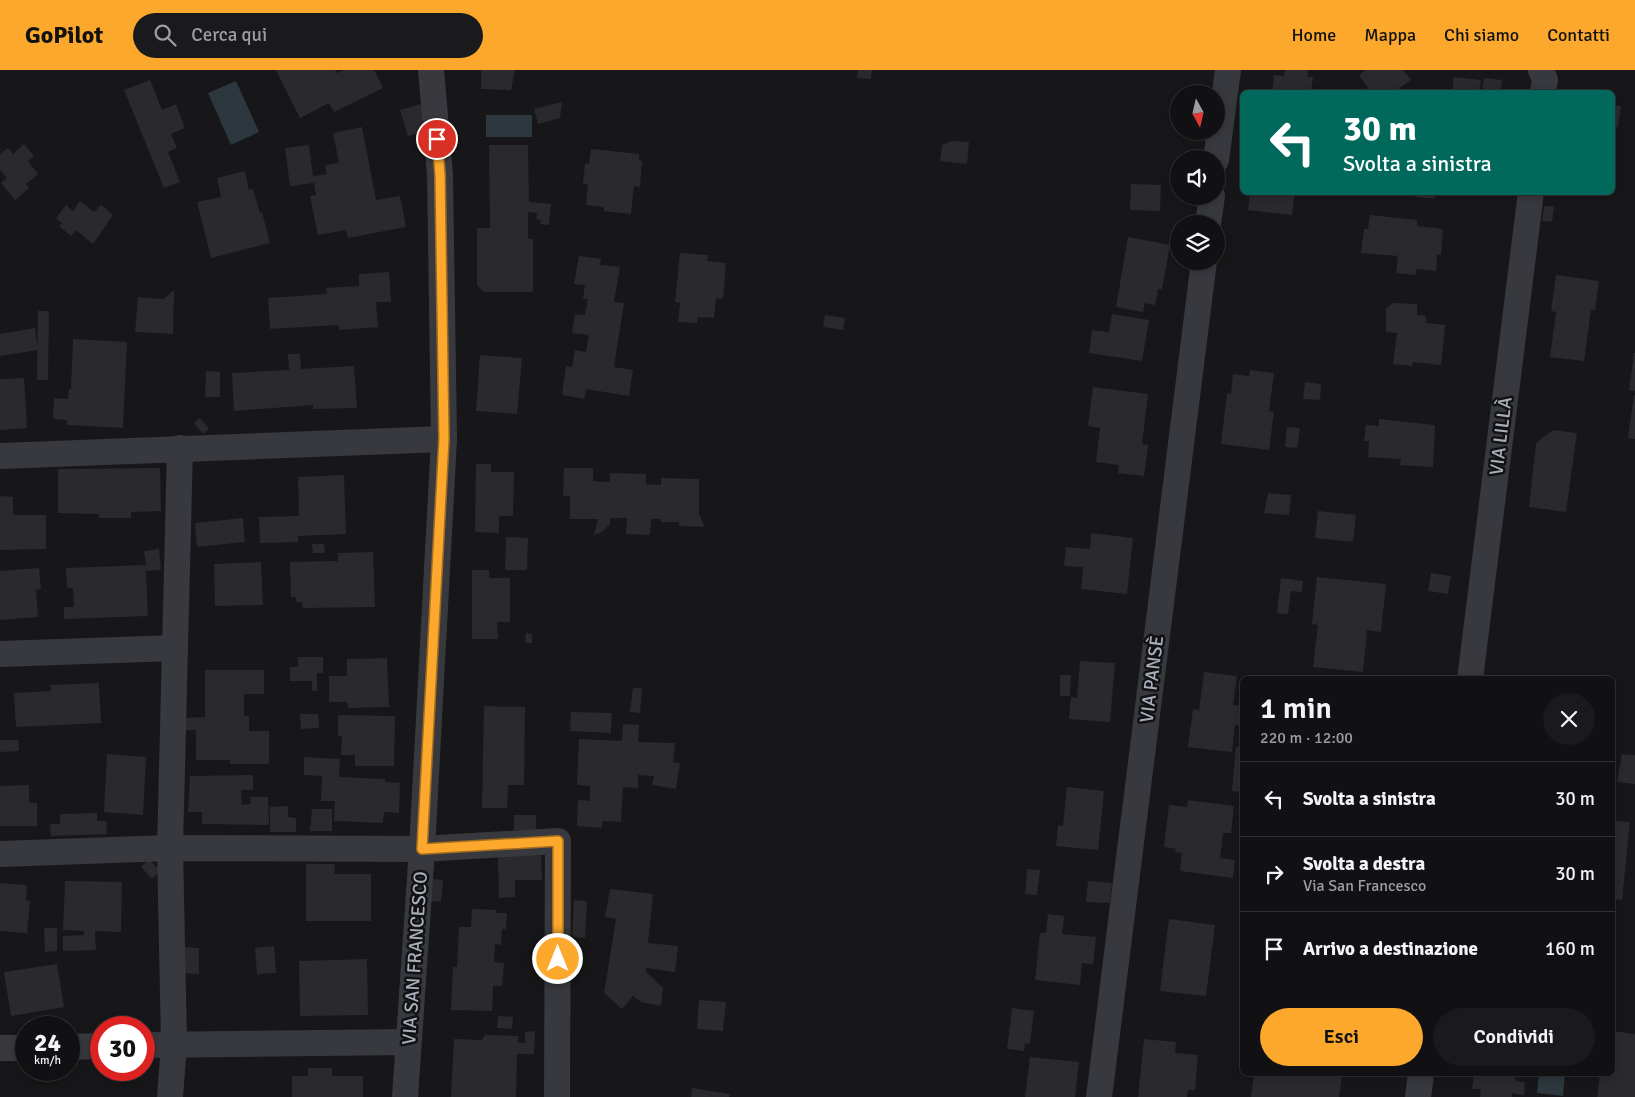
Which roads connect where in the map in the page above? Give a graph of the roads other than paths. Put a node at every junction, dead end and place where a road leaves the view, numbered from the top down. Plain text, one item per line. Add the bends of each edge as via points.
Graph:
1 (432, 70) edge
2 (1228, 70) edge
3 (1541, 70) edge
4 (1543, 90) edge
5 (1217, 150) edge
6 (1531, 195) edge
7 (1203, 270) edge
8 (444, 439) junction
9 (180, 448) junction
10 (0, 456) edge
11 (175, 648) junction
12 (0, 654) edge
13 (1470, 676) edge
14 (170, 848) junction
15 (422, 849) junction
16 (0, 854) edge
17 (408, 1042) junction
18 (174, 1044) junction
19 (155, 1045) edge
20 (0, 1048) edge
21 (15, 1048) edge
22 (1421, 1076) edge
23 (170, 1097) edge
24 (405, 1097) edge
25 (557, 1097) edge
26 (1099, 1097) edge
27 (1418, 1097) edge

1 - 8 street, VIA SAN FRANCESCO via 440,174
2 - 5 street
3 - 4 street via 1545,80
6 - 13 street, VIA LILLÀ
7 - 26 street, VIA PANSÈ
8 - 9 street
8 - 15 street, VIA SAN FRANCESCO
9 - 10 street
9 - 11 street
11 - 12 street
11 - 14 street
14 - 15 street
14 - 16 street
14 - 18 street
15 - 17 street, VIA SAN FRANCESCO
15 - 25 street via 558,841
17 - 18 street
17 - 24 street, VIA SAN FRANCESCO
18 - 19 street
18 - 23 street
20 - 21 street
22 - 27 street

